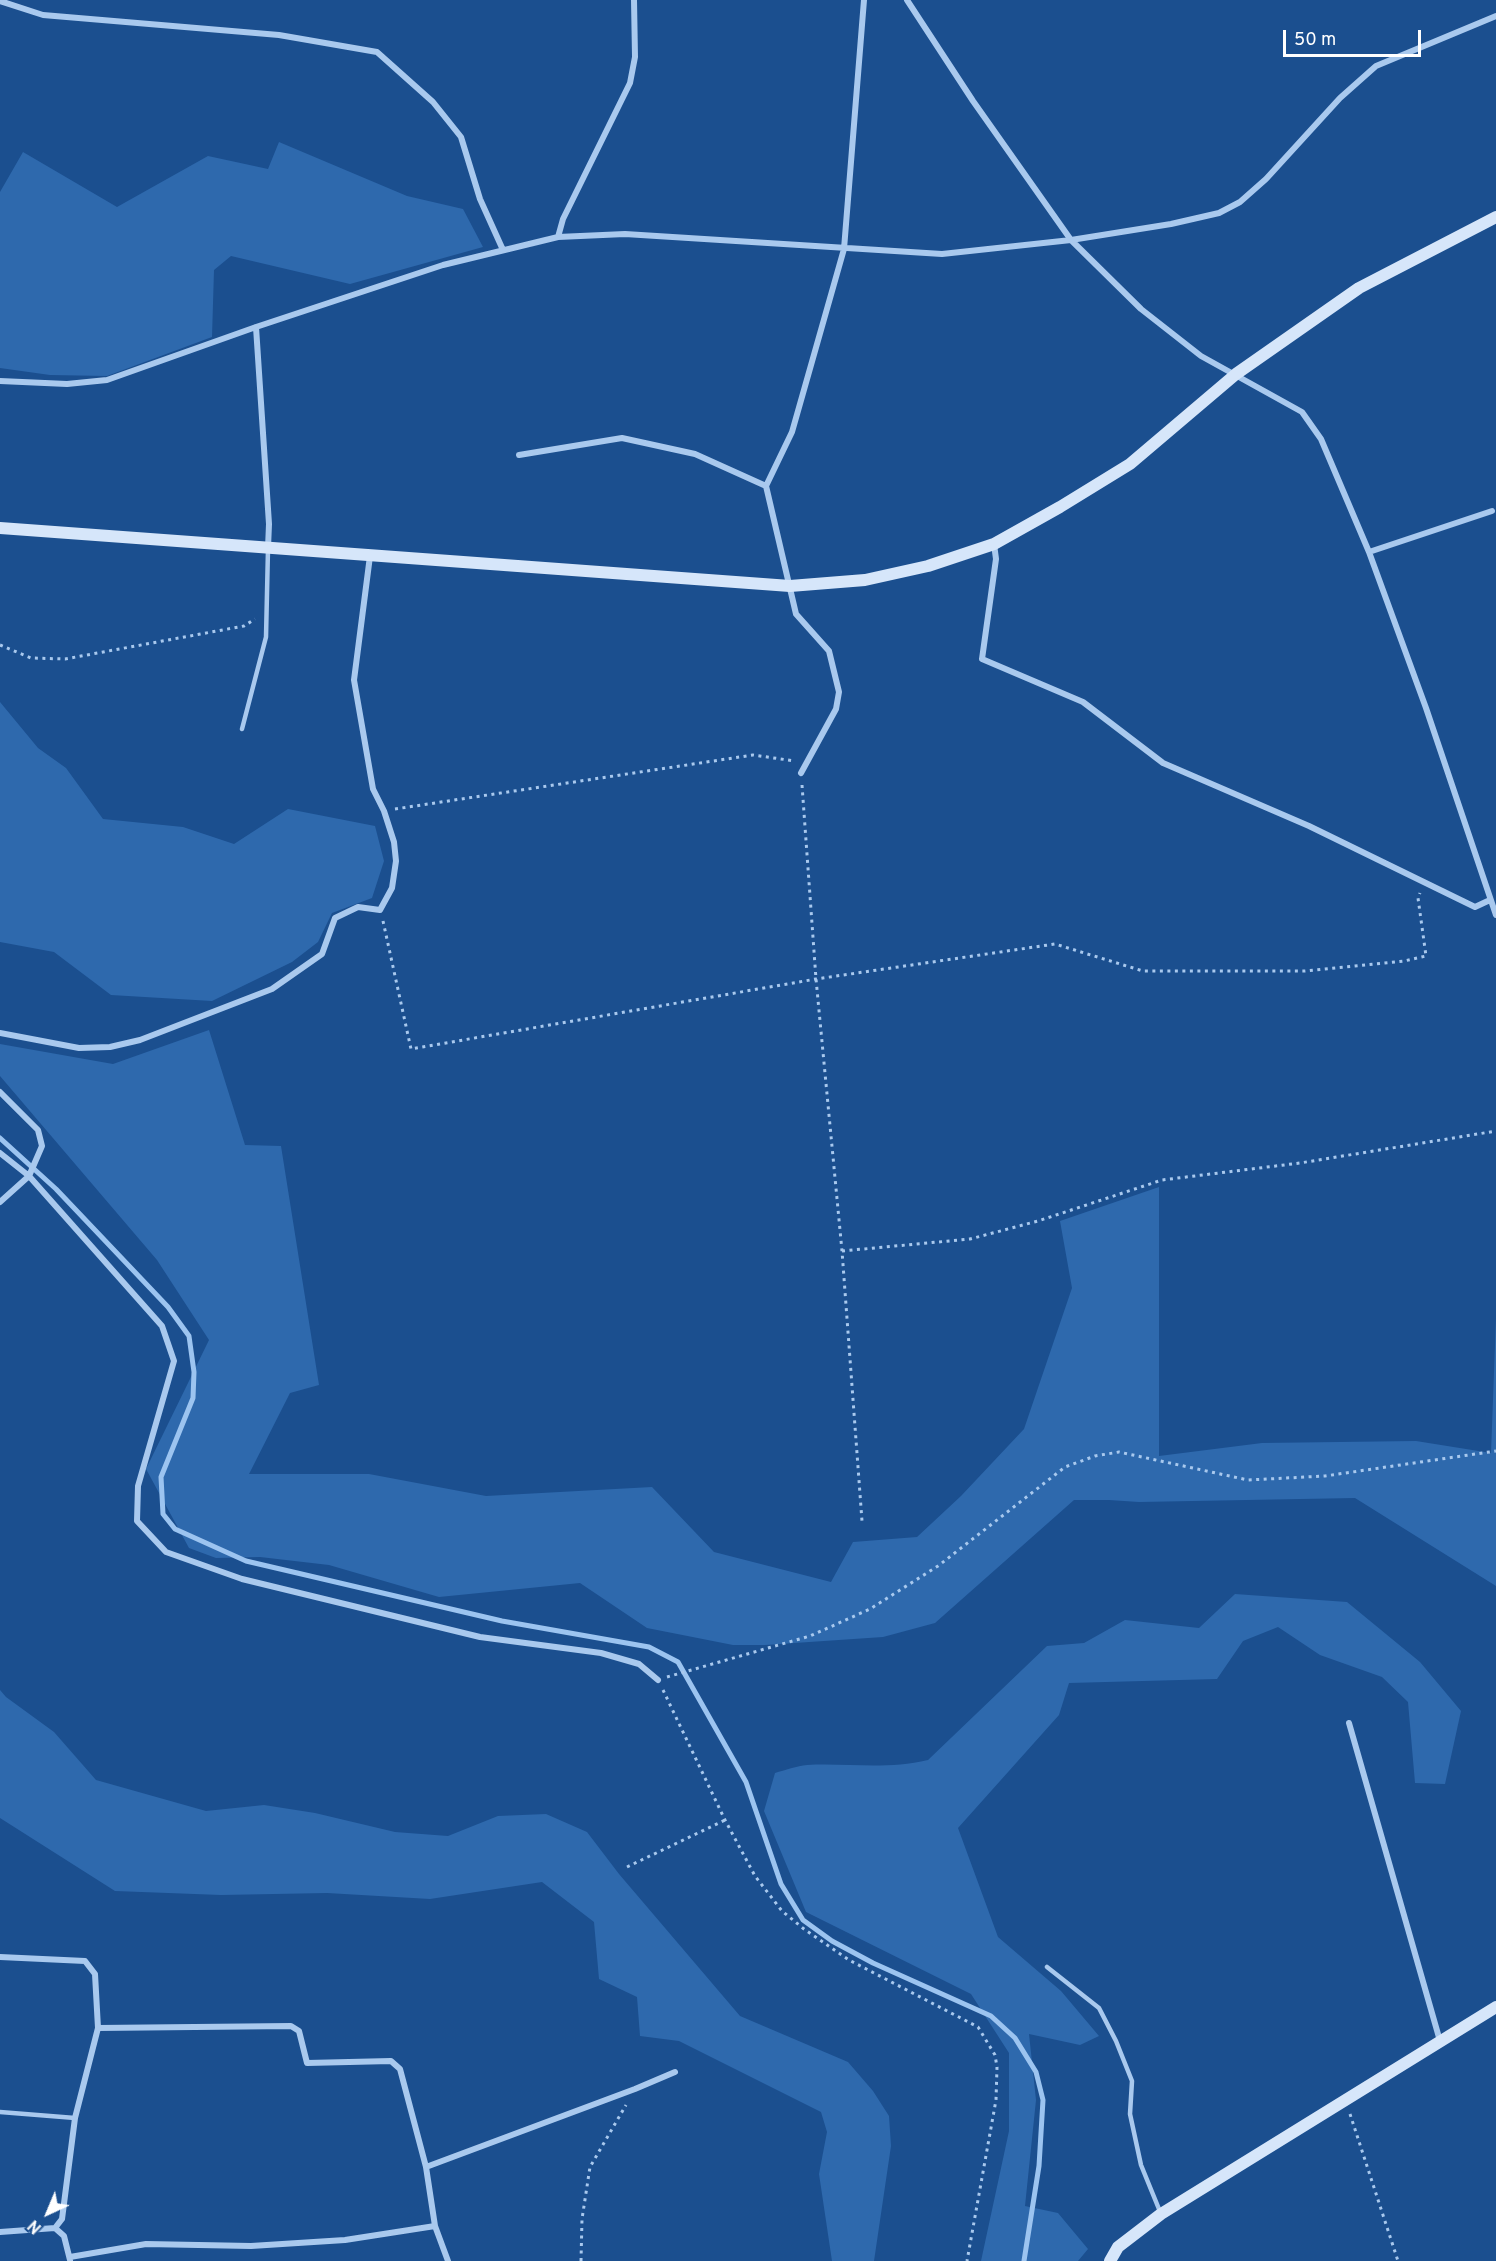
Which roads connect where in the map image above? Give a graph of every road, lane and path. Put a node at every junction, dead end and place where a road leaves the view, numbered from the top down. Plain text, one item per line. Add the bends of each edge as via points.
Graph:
1 (634, 0) edge
2 (864, 0) edge
3 (908, 0) edge
4 (0, 1) edge
5 (1496, 16) edge
6 (1496, 217) edge
7 (558, 237) junction
8 (1071, 240) junction
9 (844, 249) junction
10 (503, 250) junction
11 (256, 327) junction
12 (1236, 374) junction
13 (0, 381) edge
14 (519, 455) dead end
15 (766, 486) junction
16 (1492, 511) dead end
17 (0, 528) edge
18 (994, 544) junction
19 (268, 548) junction
20 (1369, 552) junction
21 (370, 556) junction
22 (790, 586) junction
23 (267, 612) junction
24 (0, 645) edge
25 (242, 729) dead end
26 (807, 762) junction
27 (801, 773) joint
28 (384, 811) junction
29 (1424, 882) junction
30 (1490, 900) junction
31 (380, 910) junction
32 (1496, 915) edge
33 (816, 979) junction
34 (0, 1034) edge
35 (0, 1092) edge
36 (1496, 1131) edge
37 (0, 1153) edge
38 (29, 1176) junction
39 (0, 1202) edge
40 (842, 1251) junction
41 (1496, 1451) edge
42 (862, 1521) dead end
43 (658, 1680) junction
44 (1349, 1723) dead end
45 (725, 1820) junction
46 (627, 1867) dead end
47 (0, 1957) edge
48 (1047, 1967) dead end
49 (1496, 2007) edge
50 (98, 2028) junction
51 (1440, 2041) junction
52 (675, 2072) dead end
53 (635, 2090) junction
54 (1345, 2100) junction
55 (0, 2112) edge
56 (75, 2118) junction
57 (426, 2167) junction
58 (1161, 2214) junction
59 (435, 2226) junction
60 (55, 2228) junction
61 (0, 2232) edge
62 (70, 2259) edge
63 (448, 2261) edge
64 (581, 2261) edge
65 (968, 2261) edge
66 (1110, 2261) edge
67 (1398, 2261) edge

1 - 7 street via 635,57 630,83 563,219
2 - 9 street
3 - 8 street
4 - 10 street via 43,15 279,35 377,52 433,102 461,137 480,199
5 - 8 street via 1376,66 1240,202 1219,213 1180,222
6 - 12 street via 1359,288
7 - 9 street via 625,234
7 - 10 street
8 - 9 street via 942,254
8 - 12 street via 1141,309 1201,356
9 - 15 street via 792,432
10 - 11 street via 443,265
11 - 13 street via 107,380 67,384
11 - 19 street
12 - 18 street via 1130,464
12 - 20 street via 1302,412 1322,439
14 - 15 street via 622,438 695,454
15 - 22 street
16 - 20 street
17 - 19 street
18 - 22 street via 928,566 865,580
18 - 29 street via 996,559 982,659 1083,702 1163,763 1309,826
19 - 21 street
19 - 23 lane
20 - 30 street
21 - 22 street
21 - 28 street via 354,680 373,789
22 - 26 street via 796,614 829,651 839,692 836,709
23 - 24 path via 244,626 65,659 31,658
23 - 25 lane via 266,637
26 - 27 street
26 - 28 path via 753,755
27 - 33 path
28 - 31 street via 396,861 392,888
29 - 30 street via 1475,907
29 - 33 path via 1418,898 1426,956 1404,961 1305,971 1143,971 1055,944
30 - 32 street
31 - 33 path via 411,1048
31 - 34 street via 358,908 335,918 322,954 272,989 140,1040 110,1047 79,1048
33 - 40 path
35 - 38 street via 38,1130 42,1146
36 - 40 path via 1300,1163 1162,1180 970,1239
37 - 38 street
38 - 39 street
38 - 43 street via 162,1326 174,1361 138,1486 137,1521 166,1552 242,1579 480,1637 602,1653 639,1664
40 - 42 path
41 - 43 path via 1324,1476 1248,1480 1119,1452 1095,1456 1065,1467 938,1566 870,1609 810,1636
43 - 45 path
44 - 51 street
45 - 46 path
45 - 65 path via 755,1876 782,1911 849,1960 978,2027 995,2055 996,2100
47 - 50 street via 85,1961 95,1974
48 - 58 lane via 1099,2008 1116,2040 1131,2081 1130,2114 1141,2165
49 - 51 street
50 - 56 street
50 - 57 street via 291,2026 299,2031 308,2063 391,2061 400,2069
51 - 54 street
52 - 53 street
53 - 57 street
53 - 64 path via 590,2167 582,2219
54 - 58 street
54 - 67 path
55 - 56 lane
56 - 60 street via 62,2219
57 - 59 street
58 - 66 street via 1118,2247
59 - 62 street via 333,2241 251,2246 146,2244
59 - 63 street
60 - 61 street
60 - 62 street via 64,2236

